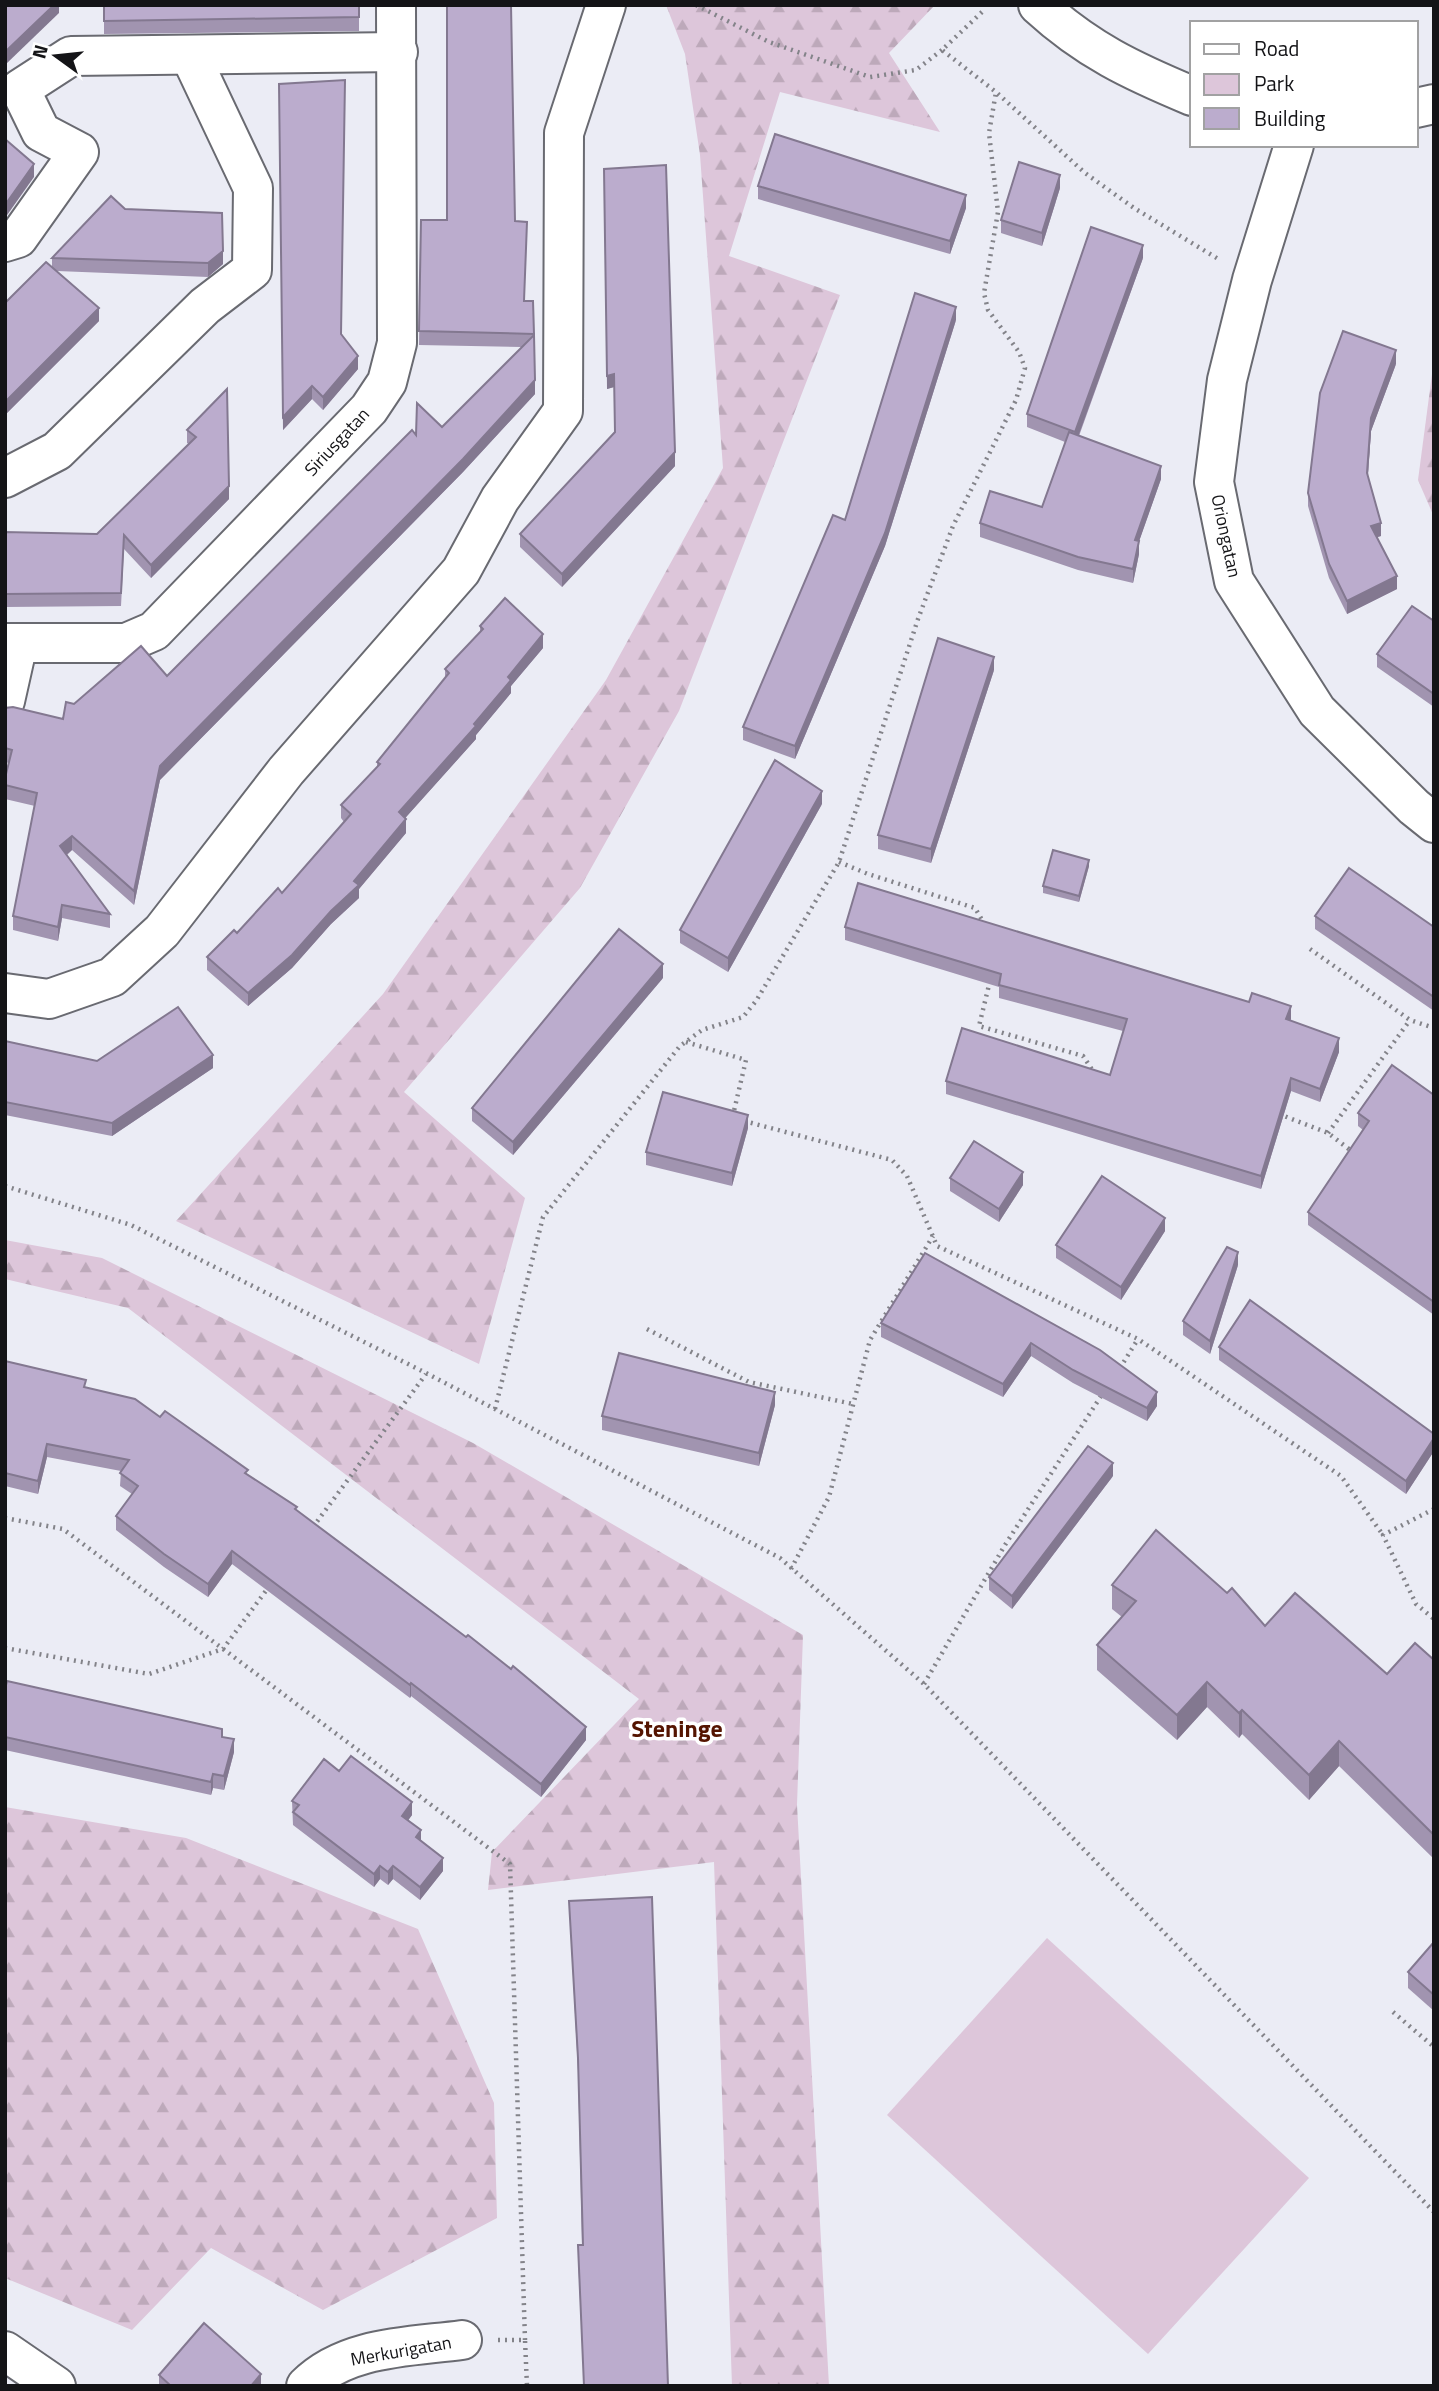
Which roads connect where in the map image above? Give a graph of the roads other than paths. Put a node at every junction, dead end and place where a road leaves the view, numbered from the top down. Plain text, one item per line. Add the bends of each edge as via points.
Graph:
1 (396, 5) edge
2 (606, 5) edge
3 (1038, 5) edge
4 (398, 52) junction
5 (190, 55) junction
6 (1190, 95) edge
7 (1293, 147) edge
8 (5, 242) edge
9 (5, 478) edge
10 (12, 643) edge
11 (5, 701) edge
12 (1434, 822) edge
13 (5, 993) edge
14 (462, 2340) road end
15 (5, 2351) edge
16 (56, 2386) edge
17 (306, 2386) edge

1 - 4 street, Siriusgatan
2 - 13 street via 564,133 564,411 500,499 461,571 286,771 162,931 112,977 49,999
3 - 6 street via 1064,29 1124,68
4 - 5 street
4 - 10 street, Siriusgatan via 397,343 387,382 369,409 154,631 125,643
5 - 8 street via 71,56 20,89 41,132 79,152 18,238
5 - 9 street via 253,188 252,270 205,306 57,451
7 - 12 street, Oriongatan via 1227,380 1214,482 1234,581 1317,711
10 - 11 street
14 - 17 street, Merkurigatan via 353,2356 316,2375
15 - 16 street

